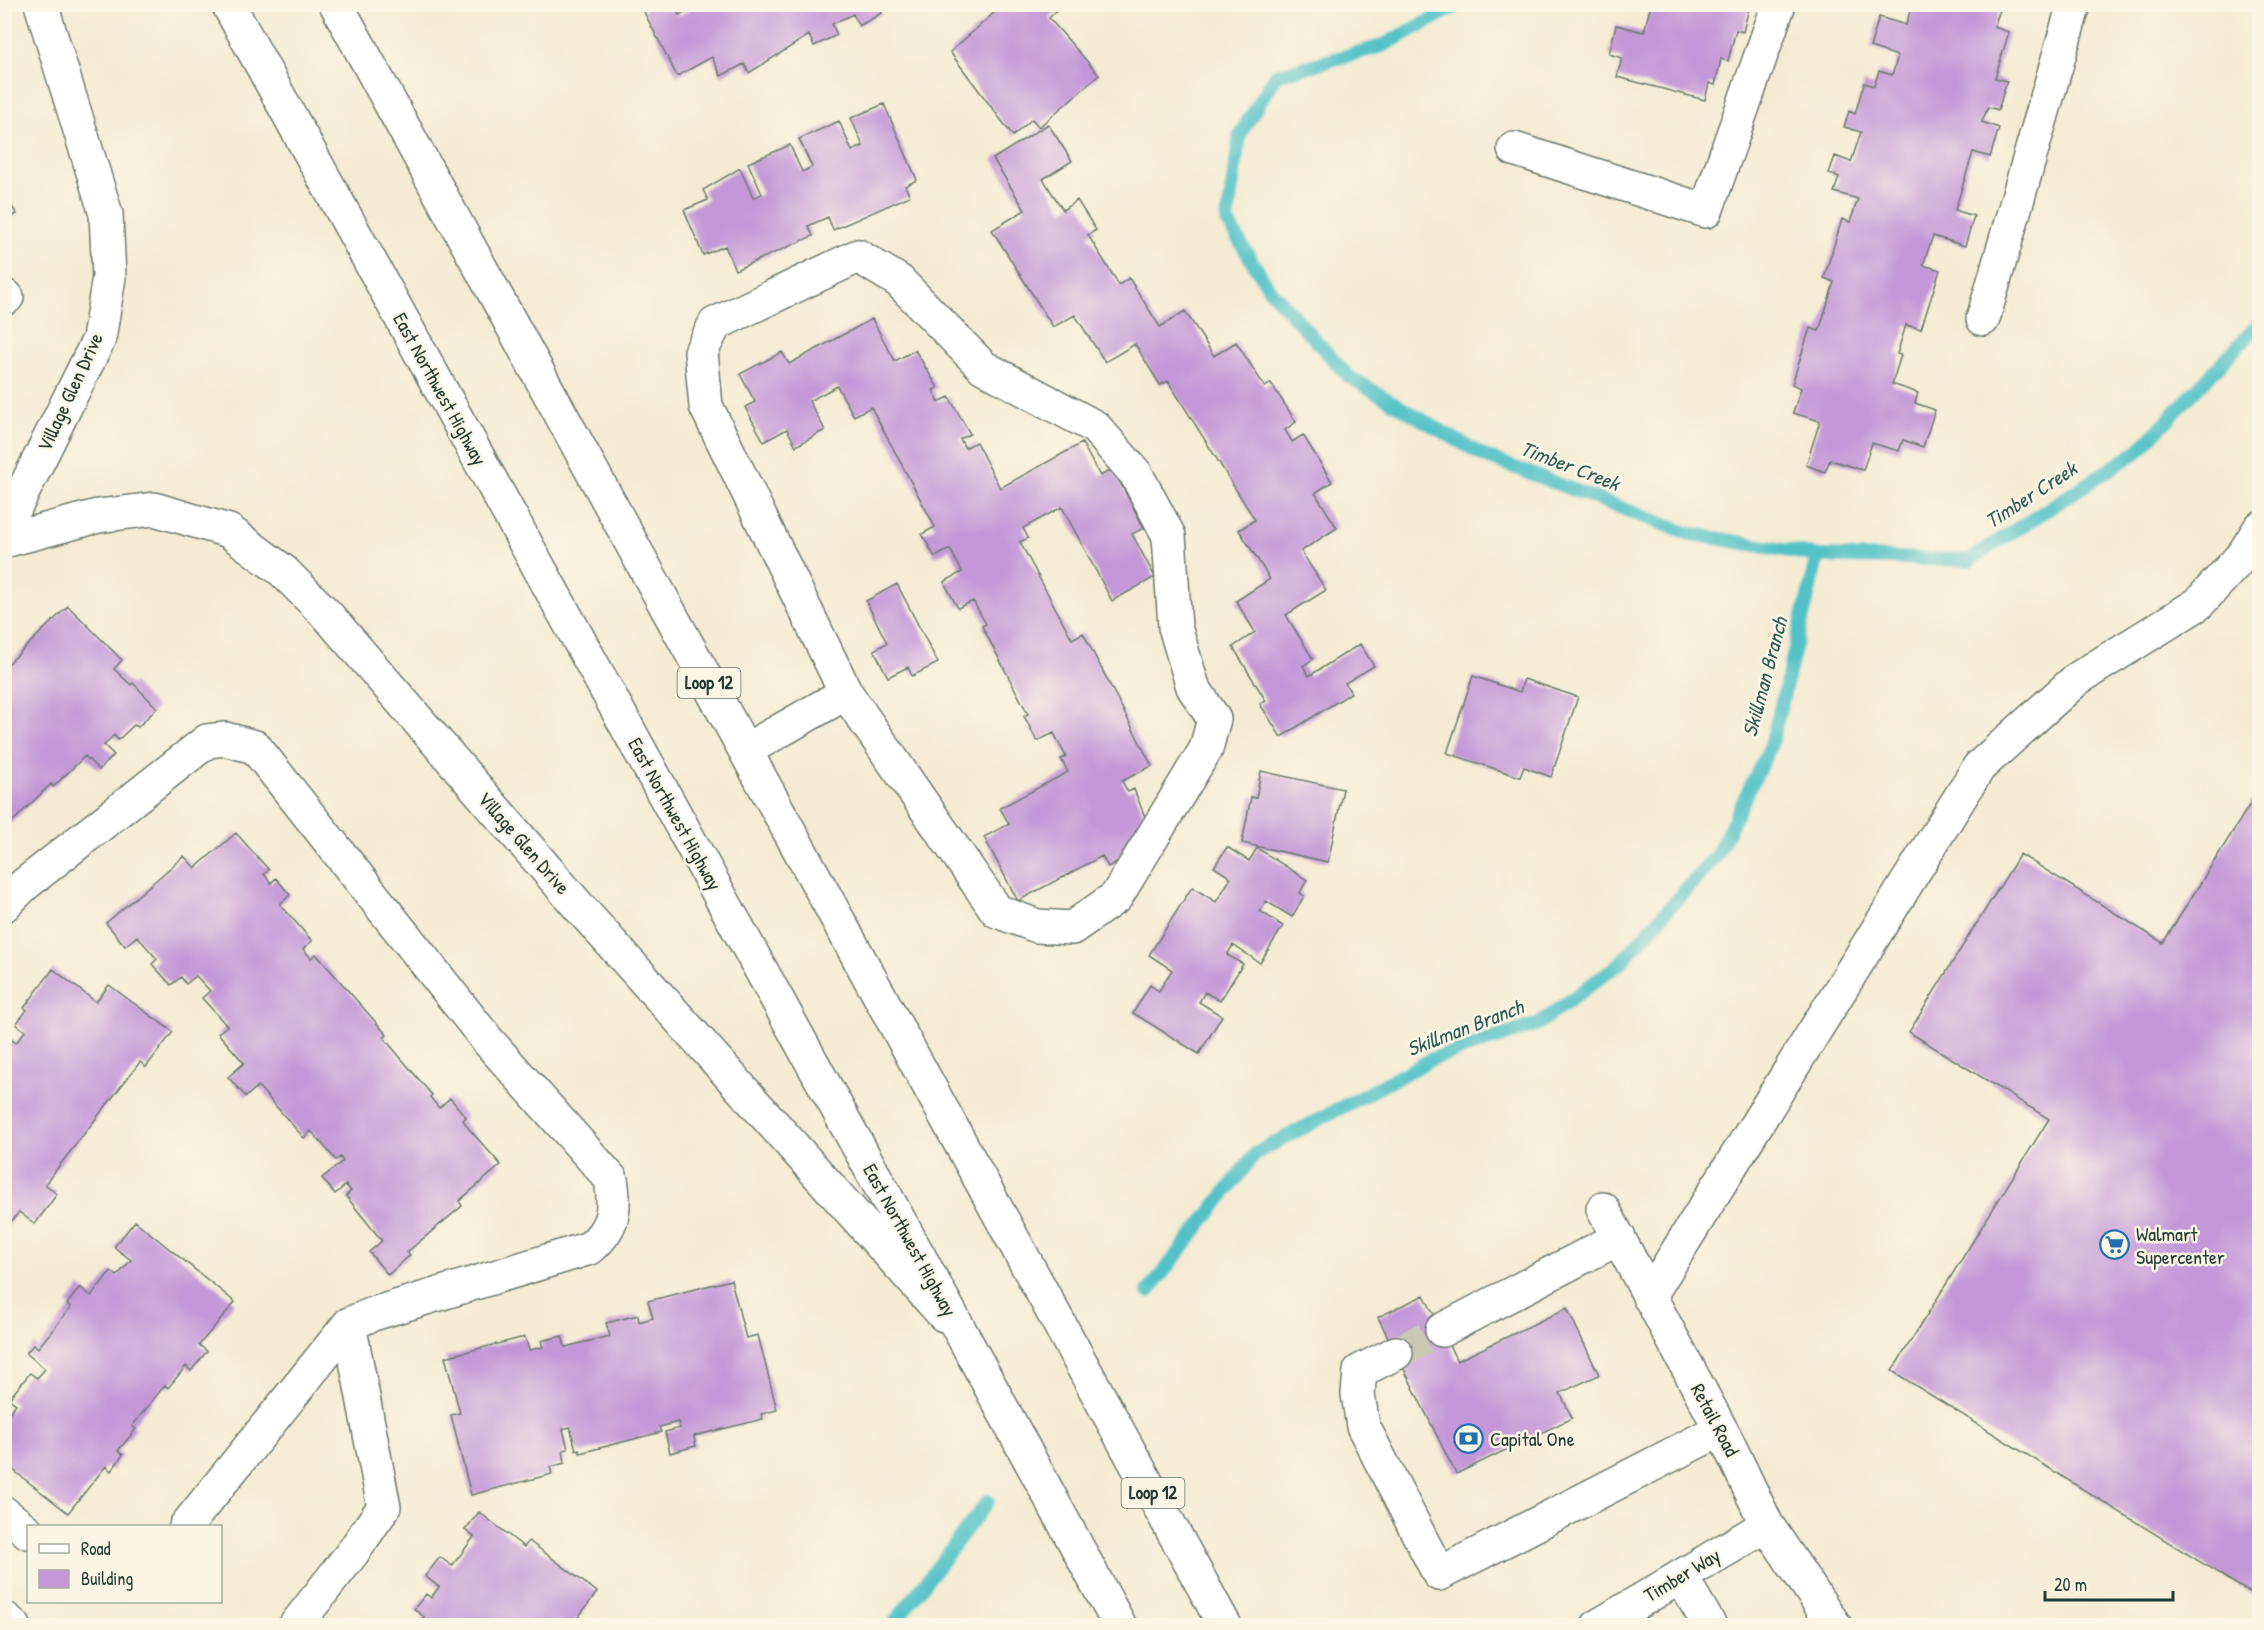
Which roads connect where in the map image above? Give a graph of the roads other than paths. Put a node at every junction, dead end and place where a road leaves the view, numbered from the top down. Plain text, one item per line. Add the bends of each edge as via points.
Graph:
1 (41, 4) edge
2 (228, 4) edge
3 (336, 4) edge
4 (1779, 4) edge
5 (2074, 4) edge
6 (1514, 148) dead end
7 (1983, 319) dead end
8 (2259, 528) edge
9 (4, 530) edge
10 (4, 541) edge
11 (846, 693) junction
12 (746, 750) junction
13 (4, 905) edge
14 (1603, 1209) dead end
15 (1618, 1238) junction
16 (1649, 1297) junction
17 (349, 1324) junction
18 (1442, 1330) tunnel mouth
19 (964, 1338) junction
20 (1396, 1353) tunnel mouth
21 (1720, 1430) junction
22 (4, 1513) edge
23 (188, 1525) edge
24 (1767, 1525) junction
25 (27, 1531) edge
26 (1680, 1576) junction
27 (4, 1618) edge
28 (1124, 1621) edge
29 (14, 1626) edge
30 (295, 1626) edge
31 (1225, 1626) edge
32 (1598, 1626) edge
33 (1710, 1626) edge
34 (1835, 1626) edge

1 - 9 main road, Village Glen Drive via 106,214 109,277 99,339
2 - 19 main road, East Northwest Highway
3 - 12 main road, Loop 12
4 - 6 main road via 1706,211
5 - 7 main road
8 - 16 main road via 2243,555 2198,604 2078,679 1979,767
10 - 19 main road, Village Glen Drive via 98,516 153,509 229,531 284,571 329,617 580,908
11 - 11 main road via 706,406 701,352 715,324 858,256 899,281 983,367 1095,427 1136,474 1169,536 1175,627 1193,687 1214,719 1206,748 1116,897 1072,928 1037,926 997,911
11 - 12 main road
12 - 31 main road, Loop 12
13 - 17 main road via 207,741 225,739 255,747 488,1041 611,1179 612,1219 603,1236 590,1248
14 - 15 main road, Retail Road
15 - 16 main road, Retail Road
15 - 18 main road
16 - 21 main road, Retail Road
17 - 23 main road
17 - 30 main road via 384,1507
19 - 28 main road, East Northwest Highway
20 - 21 main road via 1360,1371 1358,1394 1363,1426 1439,1575
21 - 24 main road, Retail Road
22 - 25 main road
24 - 26 main road, Timber Way
24 - 34 main road, Retail Road
26 - 32 main road, Timber Way
26 - 33 main road
27 - 29 main road

